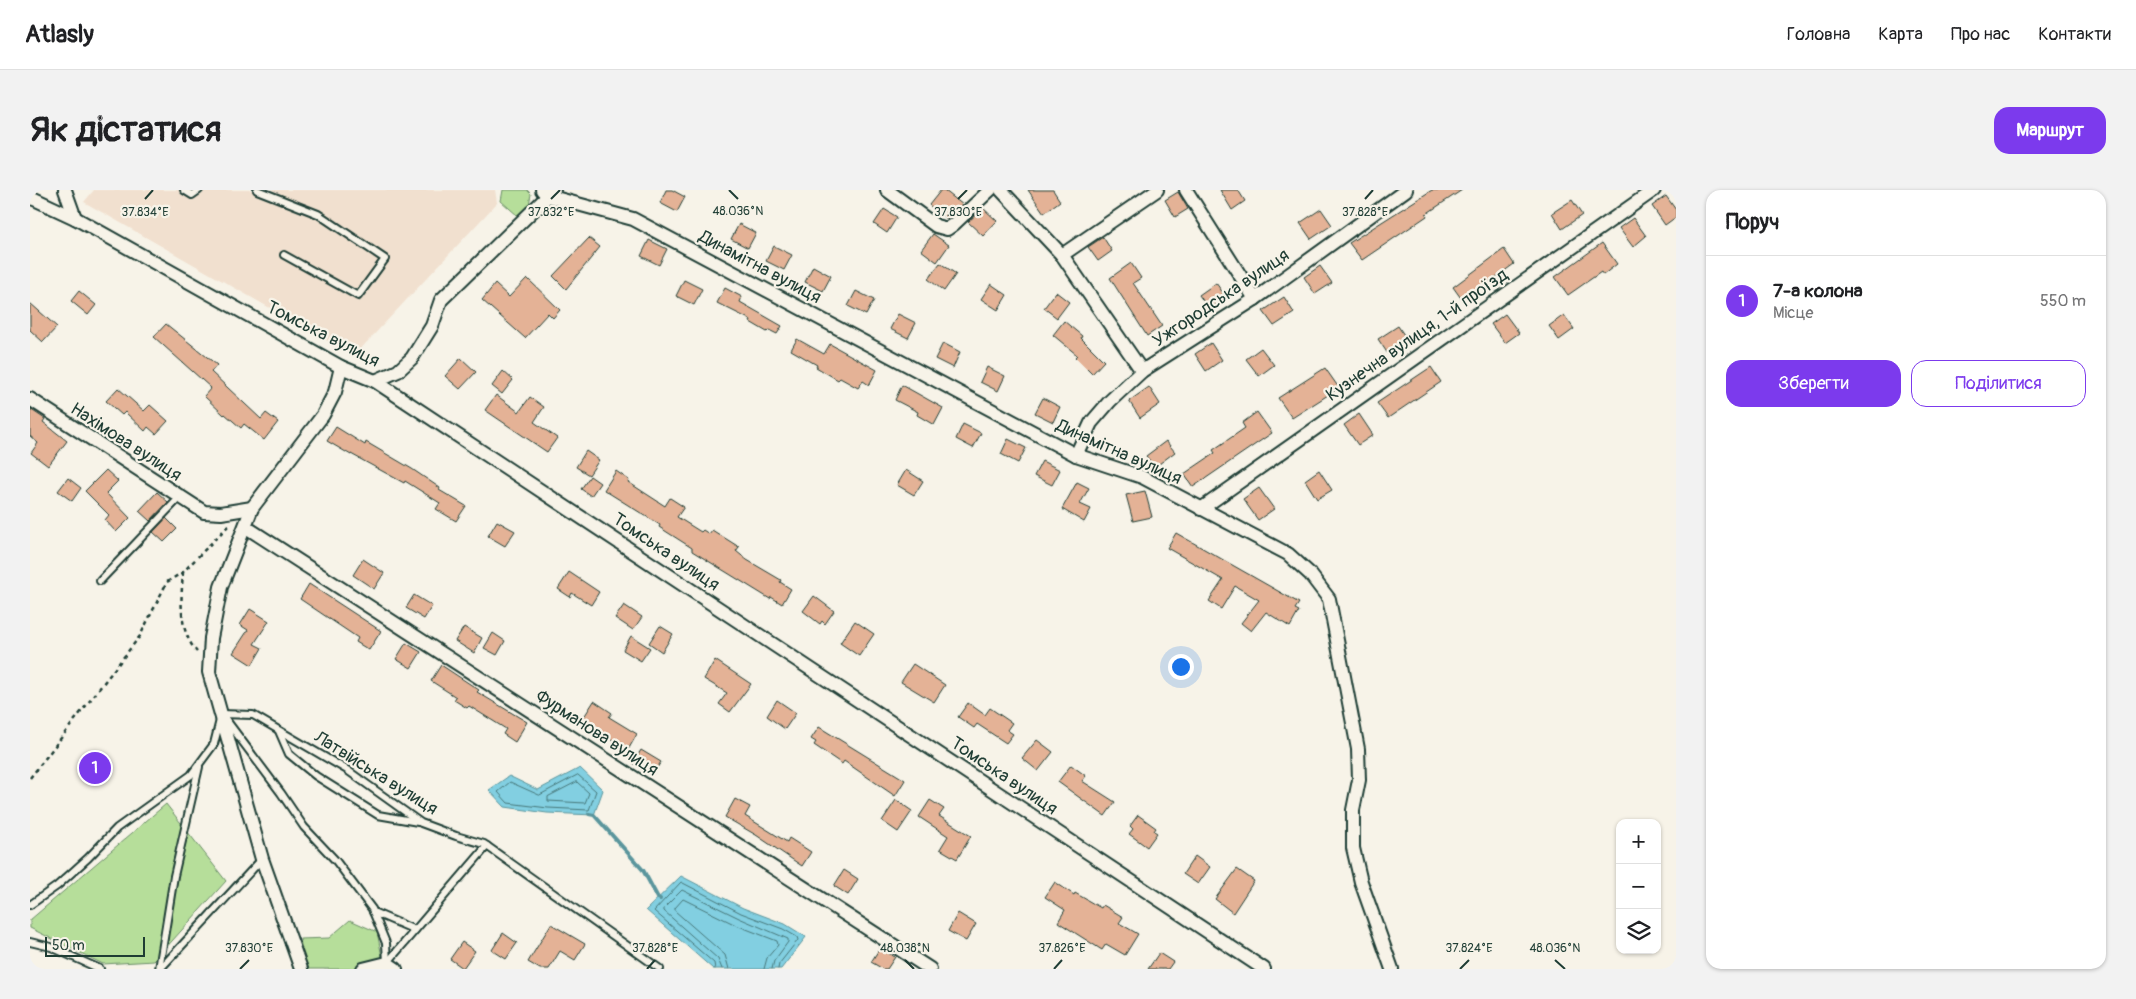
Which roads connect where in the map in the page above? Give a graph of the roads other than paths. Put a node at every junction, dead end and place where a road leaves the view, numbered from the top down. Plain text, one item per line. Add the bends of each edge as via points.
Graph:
1 (65, 190) edge
2 (184, 190) edge
3 (199, 190) edge
4 (257, 190) edge
5 (887, 190) edge
6 (990, 190) edge
7 (1001, 190) edge
8 (1158, 190) edge
9 (1186, 190) edge
10 (1406, 190) edge
11 (1654, 190) edge
12 (548, 192) edge
13 (30, 197) edge
14 (75, 218) junction
15 (284, 255) dead end
16 (1062, 255) junction
17 (1255, 298) junction
18 (341, 367) junction
19 (1142, 371) junction
20 (375, 381) junction
21 (30, 399) edge
22 (1076, 455) junction
23 (180, 498) junction
24 (252, 508) junction
25 (1201, 509) junction
26 (246, 527) junction
27 (100, 580) dead end
28 (221, 714) junction
29 (279, 731) junction
30 (199, 764) junction
31 (421, 823) junction
32 (487, 846) junction
33 (262, 859) junction
34 (30, 905) edge
35 (373, 912) junction
36 (415, 930) junction
37 (30, 942) edge
38 (392, 966) edge
39 (100, 969) edge
40 (160, 969) edge
41 (301, 969) edge
42 (363, 969) edge
43 (660, 969) edge
44 (930, 969) edge
45 (1264, 969) edge
46 (1392, 969) edge

1 - 14 street
2 - 3 lane via 192,195
4 - 15 lane via 318,214 385,259 358,296
5 - 6 street via 936,226 947,229
7 - 16 street
8 - 16 street
9 - 17 street
10 - 17 street, Ужгородська вулиця
11 - 25 street, Кузнечна вулиця, 1-й проїзд
12 - 20 street via 441,300 432,326 412,358 398,371
12 - 22 street, Динамітна вулиця via 633,220
13 - 14 street, Томська вулиця
14 - 18 street, Томська вулиця
16 - 19 street
17 - 19 street, Ужгородська вулиця
18 - 20 street, Томська вулиця
18 - 24 street via 335,392 323,414
19 - 22 street, Ужгородська вулиця via 1091,423
20 - 45 street, Томська вулиця
21 - 23 street, Нахімова вулиця
22 - 25 street, Динамітна вулиця via 1142,477
23 - 24 street, Нахімова вулиця via 204,512
23 - 27 lane
24 - 26 street
25 - 46 street, Динамітна вулиця via 1288,554 1310,574 1329,599 1358,749 1359,780 1353,810 1353,848
26 - 28 street via 221,587 211,638 210,666
26 - 44 street, Фурманова вулиця
28 - 29 lane, Латвiйська вулиця via 253,715
28 - 30 lane via 214,744
28 - 33 street
28 - 35 lane via 304,828 336,861
29 - 31 lane, Латвiйська вулиця via 347,770
29 - 31 lane via 289,754 316,776 378,815
30 - 34 lane via 191,775 117,828 82,864
30 - 40 lane via 174,876
31 - 32 lane, Латвiйська вулиця
32 - 36 lane
32 - 43 lane, Латвiйська вулиця
33 - 40 lane
33 - 41 street
35 - 36 lane
35 - 38 lane
36 - 38 lane
37 - 39 lane
38 - 42 street

